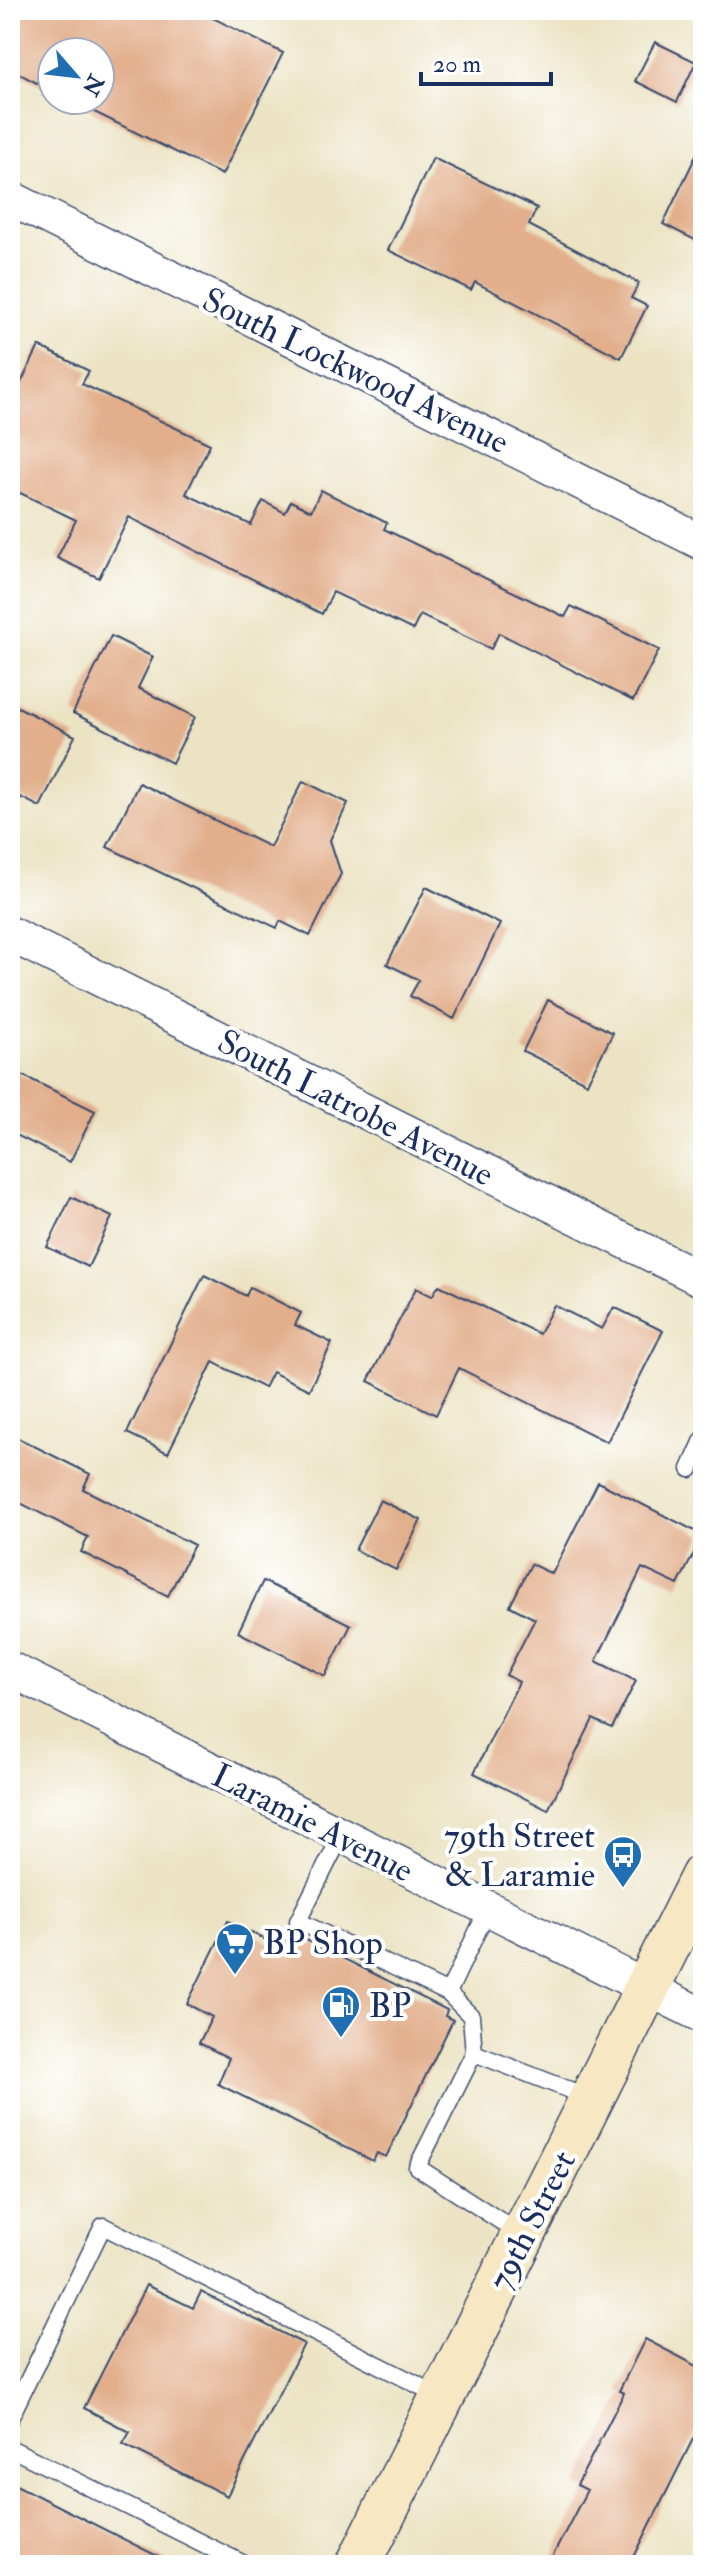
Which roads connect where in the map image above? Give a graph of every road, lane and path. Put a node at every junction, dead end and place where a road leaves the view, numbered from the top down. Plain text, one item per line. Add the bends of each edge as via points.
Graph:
1 (10, 198) edge
2 (703, 543) edge
3 (10, 934) edge
4 (703, 1280) edge
5 (703, 1440) edge
6 (690, 1469) dead end
7 (10, 1669) edge
8 (341, 1836) junction
9 (703, 1876) edge
10 (488, 1909) junction
11 (647, 1988) junction
12 (448, 1993) junction
13 (703, 2016) edge
14 (474, 2053) junction
15 (592, 2099) junction
16 (523, 2235) junction
17 (442, 2397) junction
18 (10, 2418) edge
19 (10, 2448) edge
20 (246, 2565) edge
21 (358, 2565) edge

1 - 2 street, South Lockwood Avenue
3 - 4 street, South Latrobe Avenue
5 - 6 lane
7 - 8 street, Laramie Avenue
8 - 10 street, Laramie Avenue
8 - 12 lane via 298,1921
9 - 11 main road, 79th Street
10 - 11 street, Laramie Avenue
10 - 12 lane
11 - 13 street, Laramie Avenue
11 - 15 main road, 79th Street
12 - 14 lane via 471,2016
14 - 15 lane
14 - 16 lane via 417,2167
15 - 16 main road, 79th Street
16 - 17 main road, 79th Street
17 - 18 lane via 103,2226
17 - 21 main road, 79th Street
19 - 20 lane

